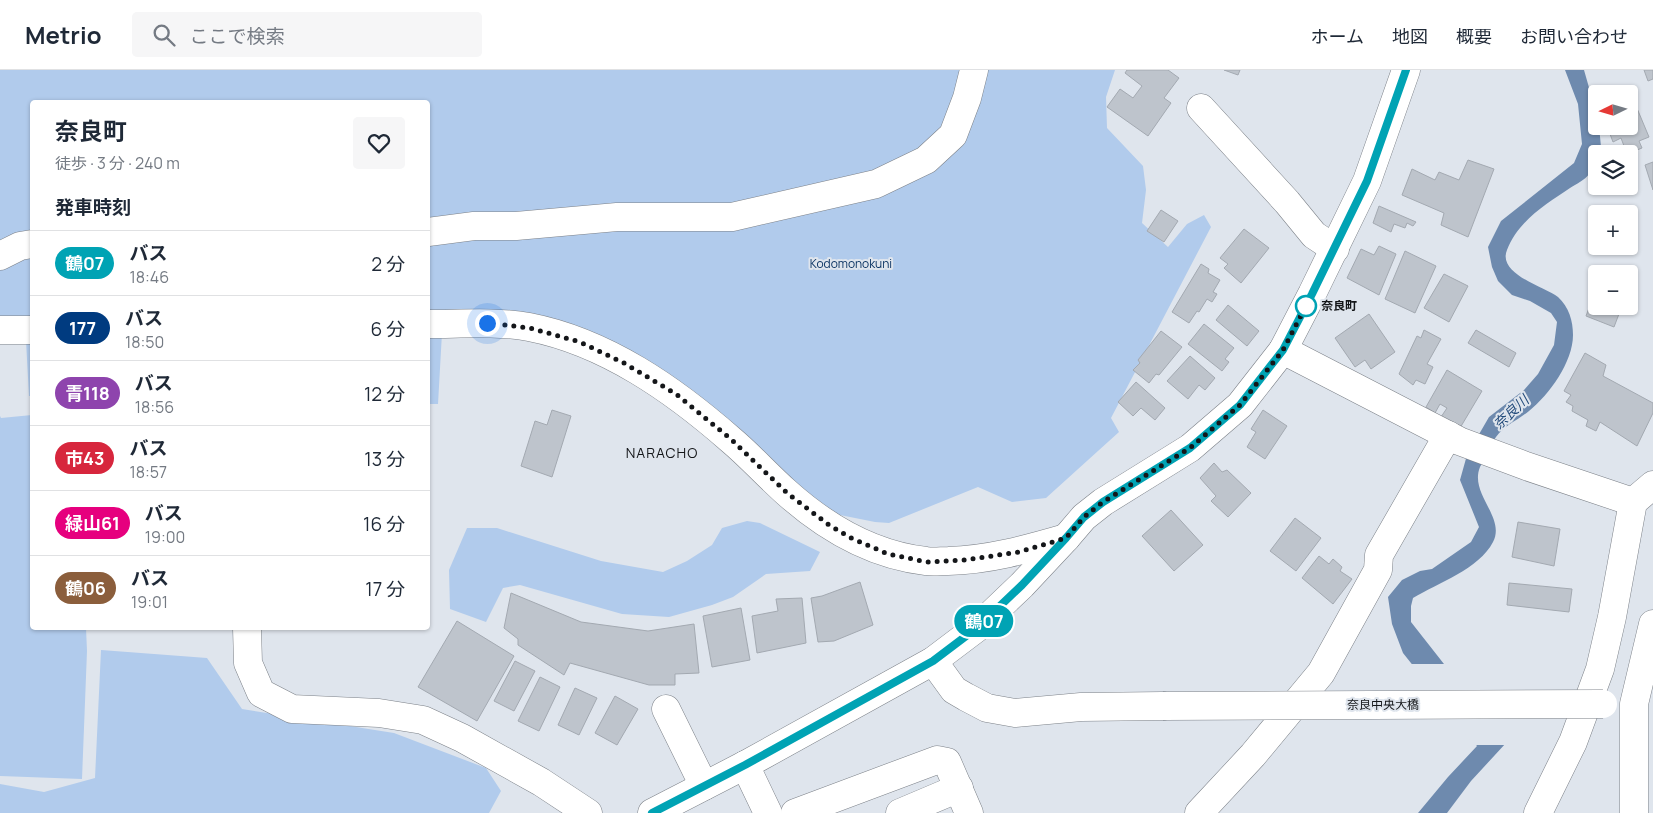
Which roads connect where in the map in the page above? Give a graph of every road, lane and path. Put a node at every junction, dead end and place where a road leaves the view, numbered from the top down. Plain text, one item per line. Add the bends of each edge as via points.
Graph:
1 (974, 70) edge
2 (1406, 70) edge
3 (1201, 108) dead end
4 (430, 232) edge
5 (30, 244) edge
6 (1335, 249) junction
7 (0, 256) edge
8 (430, 324) edge
9 (0, 330) edge
10 (30, 330) edge
11 (1283, 350) junction
12 (1453, 438) junction
13 (1643, 494) edge
14 (1066, 538) junction
15 (1653, 624) edge
16 (247, 630) edge
17 (933, 661) junction
18 (1643, 704) edge
19 (666, 709) dead end
20 (745, 765) junction
21 (704, 786) junction
22 (959, 788) junction
23 (588, 813) edge
24 (652, 813) edge
25 (768, 813) edge
26 (795, 813) edge
27 (900, 813) edge
28 (969, 813) edge
29 (1199, 813) edge
30 (1538, 813) edge
31 (1634, 813) edge

1 - 4 street via 953,135 926,160 876,184 732,217 617,217
2 - 6 street via 1367,181
3 - 6 street via 1314,235
5 - 7 street
6 - 11 street
8 - 14 street via 487,323 530,328 580,342 624,363 676,394 732,440 787,493 829,525 888,554 927,562 965,560 1019,552
9 - 10 street
11 - 12 street
11 - 14 street via 1240,405 1190,448 1103,502
12 - 13 street via 1496,455
12 - 29 street via 1379,555 1378,570 1321,673 1253,755
13 - 30 street via 1600,669 1573,742
14 - 17 street via 978,627
15 - 18 street
16 - 23 street via 248,663 261,693 292,709 379,713 424,720 533,778
17 - 18 street, 奈良中央大橋, bridge via 954,690 966,698 987,708 1015,713 1081,707
17 - 20 street
18 - 31 street
19 - 21 street
20 - 21 street
20 - 25 street
21 - 24 street
22 - 26 street via 947,762 937,760
22 - 27 street
22 - 28 street

